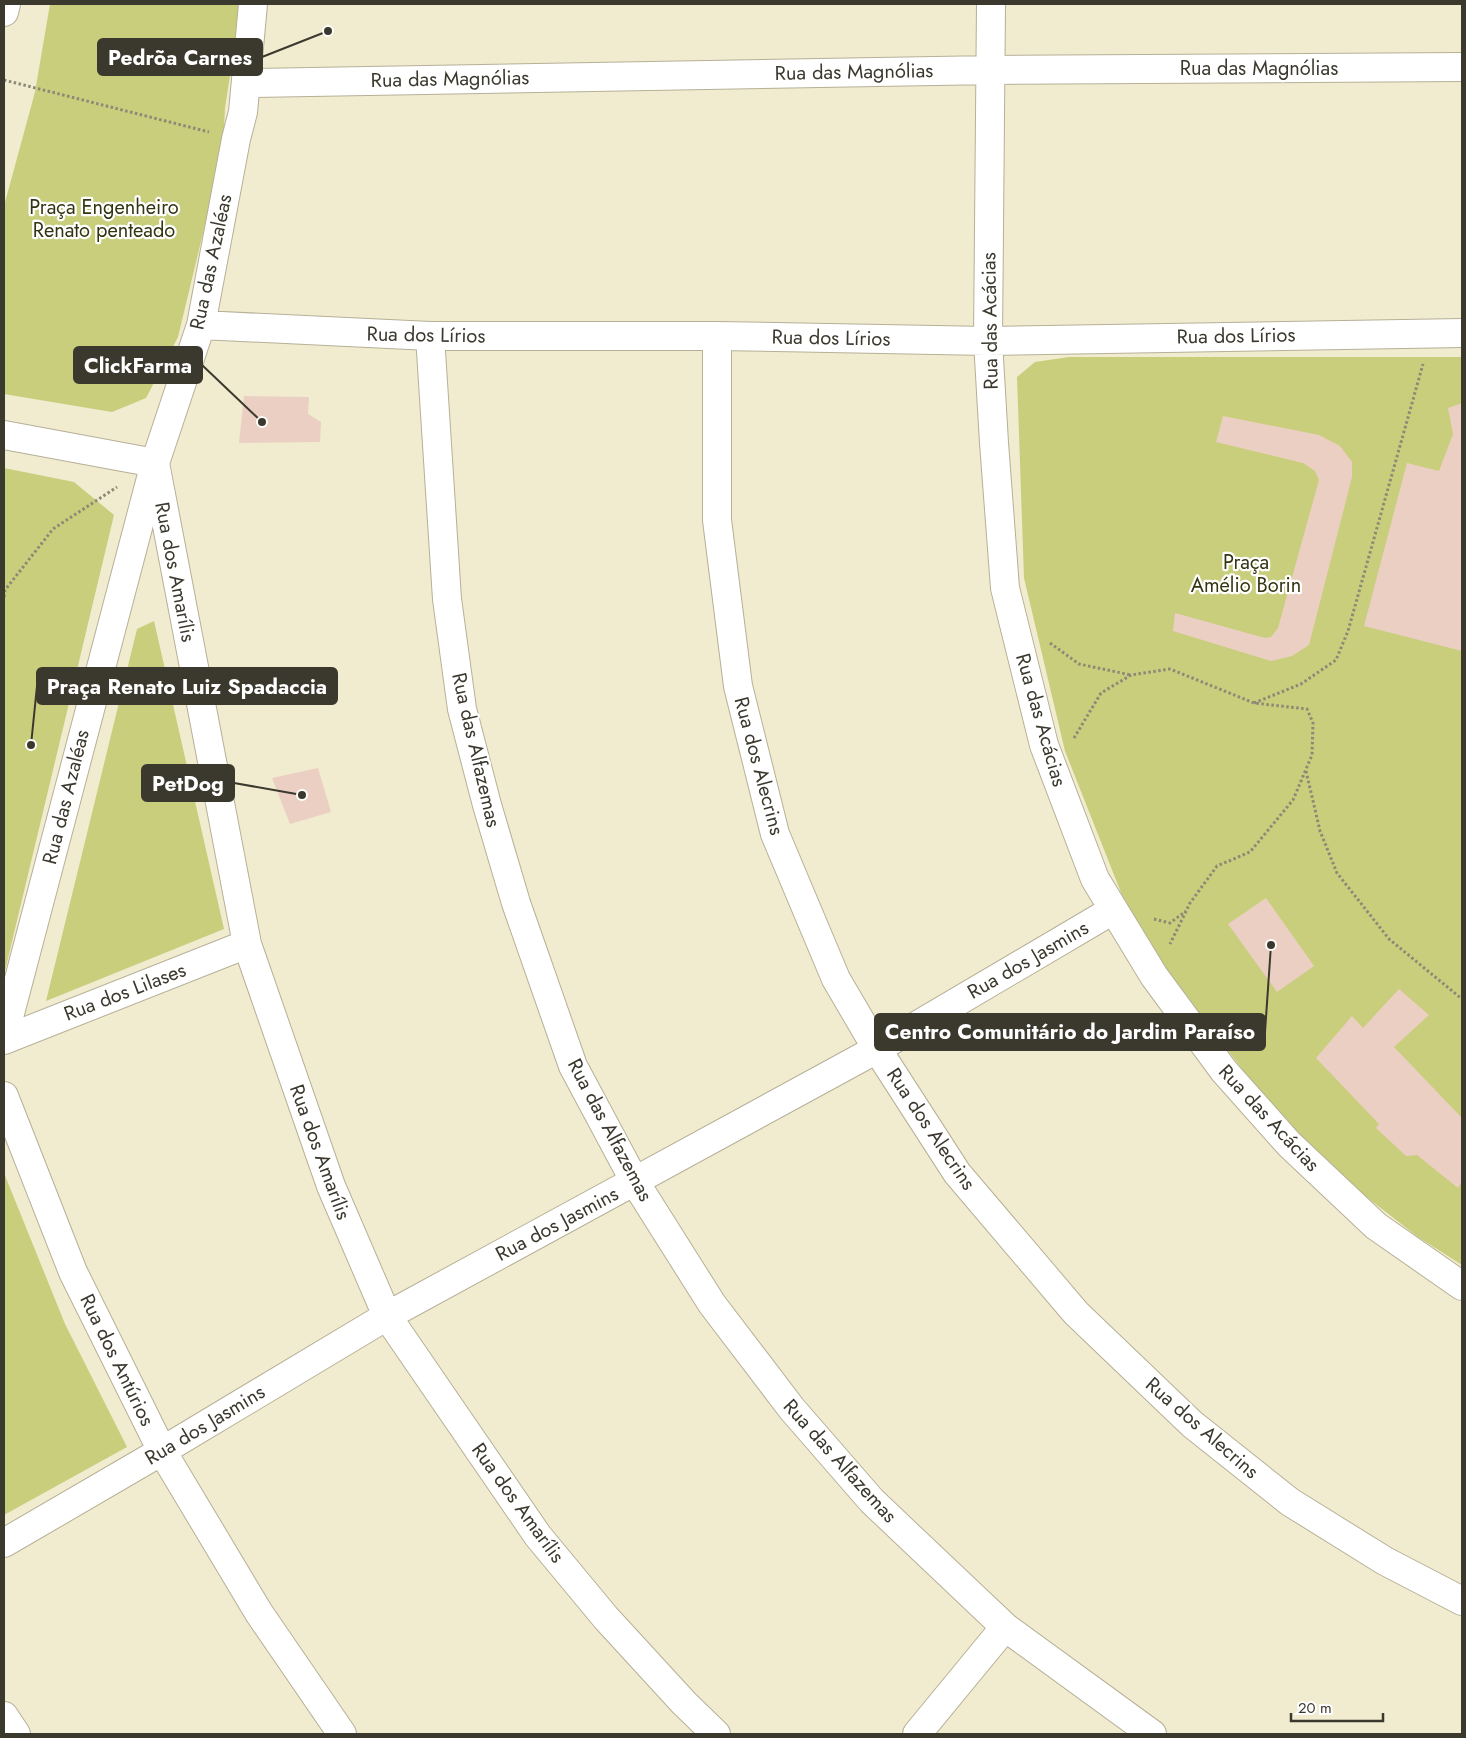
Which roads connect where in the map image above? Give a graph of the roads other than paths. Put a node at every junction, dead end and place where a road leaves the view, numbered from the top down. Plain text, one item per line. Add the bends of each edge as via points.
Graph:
1 (6, 4) edge
2 (253, 4) edge
3 (991, 4) edge
4 (4, 12) edge
5 (1462, 66) edge
6 (992, 70) junction
7 (247, 83) junction
8 (200, 325) junction
9 (1462, 333) edge
10 (430, 336) junction
11 (717, 336) junction
12 (988, 341) junction
13 (4, 435) edge
14 (155, 463) junction
15 (1113, 910) junction
16 (247, 944) junction
17 (4, 1038) edge
18 (877, 1049) junction
19 (4, 1096) edge
20 (635, 1182) junction
21 (1462, 1286) edge
22 (386, 1316) junction
23 (162, 1451) junction
24 (4, 1543) edge
25 (1462, 1601) edge
26 (1005, 1627) junction
27 (4, 1716) edge
28 (16, 1734) edge
29 (342, 1734) edge
30 (716, 1734) edge
31 (917, 1734) edge
32 (1152, 1734) edge

1 - 4 street
2 - 7 street, Rua das Azaléas
3 - 6 street, Rua das Acácias
5 - 6 street, Rua das Magnólias
6 - 7 street, Rua das Magnólias
6 - 12 street, Rua das Acácias
7 - 8 street, Rua das Azaléas
8 - 10 street, Rua dos Lírios
8 - 14 street, Rua das Azaléas
9 - 12 street, Rua dos Lírios
10 - 11 street, Rua dos Lírios
10 - 20 street, Rua das Alfazemas via 447,599 462,709 516,903 573,1066
11 - 12 street, Rua dos Lírios
11 - 18 street, Rua dos Alecrins via 717,520 738,686 775,834 836,979
12 - 15 street, Rua das Acácias via 1005,588 1044,745 1095,878
13 - 14 street
14 - 16 street, Rua dos Amarílis
14 - 17 street, Rua das Azaléas
15 - 18 street, Rua dos Jasmins
15 - 21 street, Rua das Acácias via 1154,976 1224,1071 1289,1144 1376,1226
16 - 17 street, Rua dos Lilases
16 - 22 street, Rua dos Amarílis via 331,1186
18 - 20 street, Rua dos Jasmins
18 - 25 street, Rua dos Alecrins via 957,1173 1076,1313 1192,1424 1290,1502 1385,1561
19 - 23 street, Rua dos Antúrios via 73,1272
20 - 22 street, Rua dos Jasmins
20 - 26 street, Rua das Alfazemas via 712,1304 792,1409 872,1501
22 - 23 street, Rua dos Jasmins
22 - 30 street, Rua dos Amarílis via 538,1536 606,1618
23 - 24 street, Rua dos Jasmins
23 - 29 street, Rua dos Antúrios via 259,1613
26 - 31 street
26 - 32 street, Rua das Alfazemas
27 - 28 street

